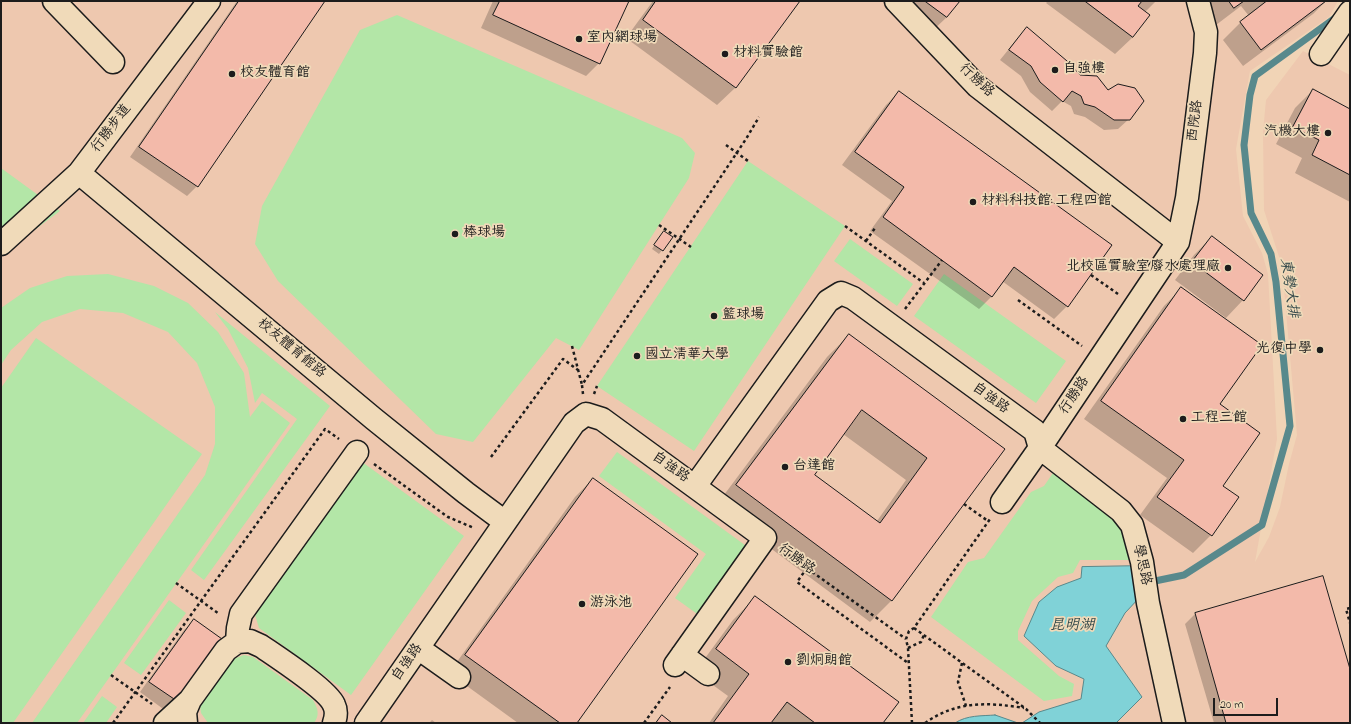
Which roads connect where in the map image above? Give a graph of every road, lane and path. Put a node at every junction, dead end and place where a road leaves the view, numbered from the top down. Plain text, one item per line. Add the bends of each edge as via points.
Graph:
1 (54, 1) edge
2 (209, 1) edge
3 (896, 1) edge
4 (1198, 1) edge
5 (1350, 12) edge
6 (1321, 54) dead end
7 (113, 62) dead end
8 (759, 117) dead end
9 (726, 145) dead end
10 (737, 153) junction
11 (748, 161) dead end
12 (79, 173) junction
13 (659, 225) dead end
14 (845, 226) dead end
15 (875, 228) dead end
16 (679, 239) junction
17 (866, 241) junction
18 (1178, 242) junction
19 (1, 244) edge
20 (691, 247) dead end
21 (942, 260) dead end
22 (1091, 275) dead end
23 (924, 283) junction
24 (1018, 300) dead end
25 (1135, 307) junction
26 (904, 311) dead end
27 (572, 346) dead end
28 (1100, 359) junction
29 (578, 370) junction
30 (582, 385) junction
31 (586, 414) junction
32 (1040, 448) junction
33 (357, 452) junction
34 (491, 457) dead end
35 (695, 486) junction
36 (1002, 502) joint
37 (964, 504) dead end
38 (988, 521) junction
39 (505, 522) junction
40 (479, 530) dead end
41 (766, 538) junction
42 (807, 568) junction
43 (176, 583) dead end
44 (201, 601) junction
45 (1350, 608) edge
46 (1350, 623) edge
47 (914, 628) junction
48 (238, 635) junction
49 (924, 635) junction
50 (906, 639) junction
51 (418, 648) junction
52 (908, 648) junction
53 (682, 660) junction
54 (962, 662) junction
55 (909, 663) junction
56 (111, 674) dead end
57 (708, 674) dead end
58 (460, 677) dead end
59 (136, 692) junction
60 (966, 706) junction
61 (1026, 709) junction
62 (335, 720) edge
63 (368, 720) edge
64 (174, 721) edge
65 (113, 723) edge
66 (644, 723) edge
67 (912, 723) edge
68 (924, 723) edge
69 (1040, 723) edge
70 (1174, 723) edge

1 - 7 lane
2 - 12 lane, 行勝步道
3 - 18 lane, 行勝路 via 978,86
4 - 18 lane, 西院路 via 1206,32 1205,53 1187,198
5 - 6 lane
8 - 10 path
9 - 10 path
10 - 11 path
10 - 16 path
12 - 19 lane, 行勝步道
12 - 39 lane, 校友體育館路 via 466,494
13 - 16 path
14 - 17 path
15 - 17 path
16 - 20 path
16 - 30 path
17 - 23 path
18 - 25 lane, 行勝路
21 - 23 path
22 - 25 path
23 - 26 path
24 - 28 path
25 - 28 lane, 行勝路
27 - 29 path
28 - 32 lane, 行勝路
29 - 30 path
29 - 34 path via 563,359
30 - 31 path
31 - 35 lane, 自強路 via 602,419
31 - 39 lane, 自強路 via 574,423
32 - 35 lane, 自強路 via 1035,431 853,298 840,293 828,301
32 - 36 lane, 行勝路
32 - 70 lane, 學思路 via 1121,511 1132,525 1142,562 1148,603
33 - 40 path via 448,518
33 - 44 path via 325,428
33 - 48 lane via 241,614
35 - 41 lane, 行勝路
36 - 38 path
37 - 38 path
38 - 47 path
39 - 51 lane, 自強路
41 - 42 path, 行勝路
41 - 53 lane
42 - 50 path, 行勝路
42 - 55 path via 797,582
43 - 44 path
44 - 48 path
44 - 59 path
45 - 46 path via 1346,609
47 - 49 path
47 - 50 path via 909,631
48 - 62 lane via 261,646 327,694 334,705
48 - 64 lane via 190,700 185,712
49 - 52 path via 921,642
49 - 54 path
50 - 52 path
51 - 58 lane
51 - 63 lane, 自強路
52 - 55 path
53 - 57 lane
53 - 66 path
54 - 60 path via 958,682
54 - 61 path
55 - 67 path
56 - 59 path
59 - 64 path
59 - 65 path
60 - 61 path via 982,703
60 - 68 path via 943,712
61 - 69 path
62 - 63 lane

